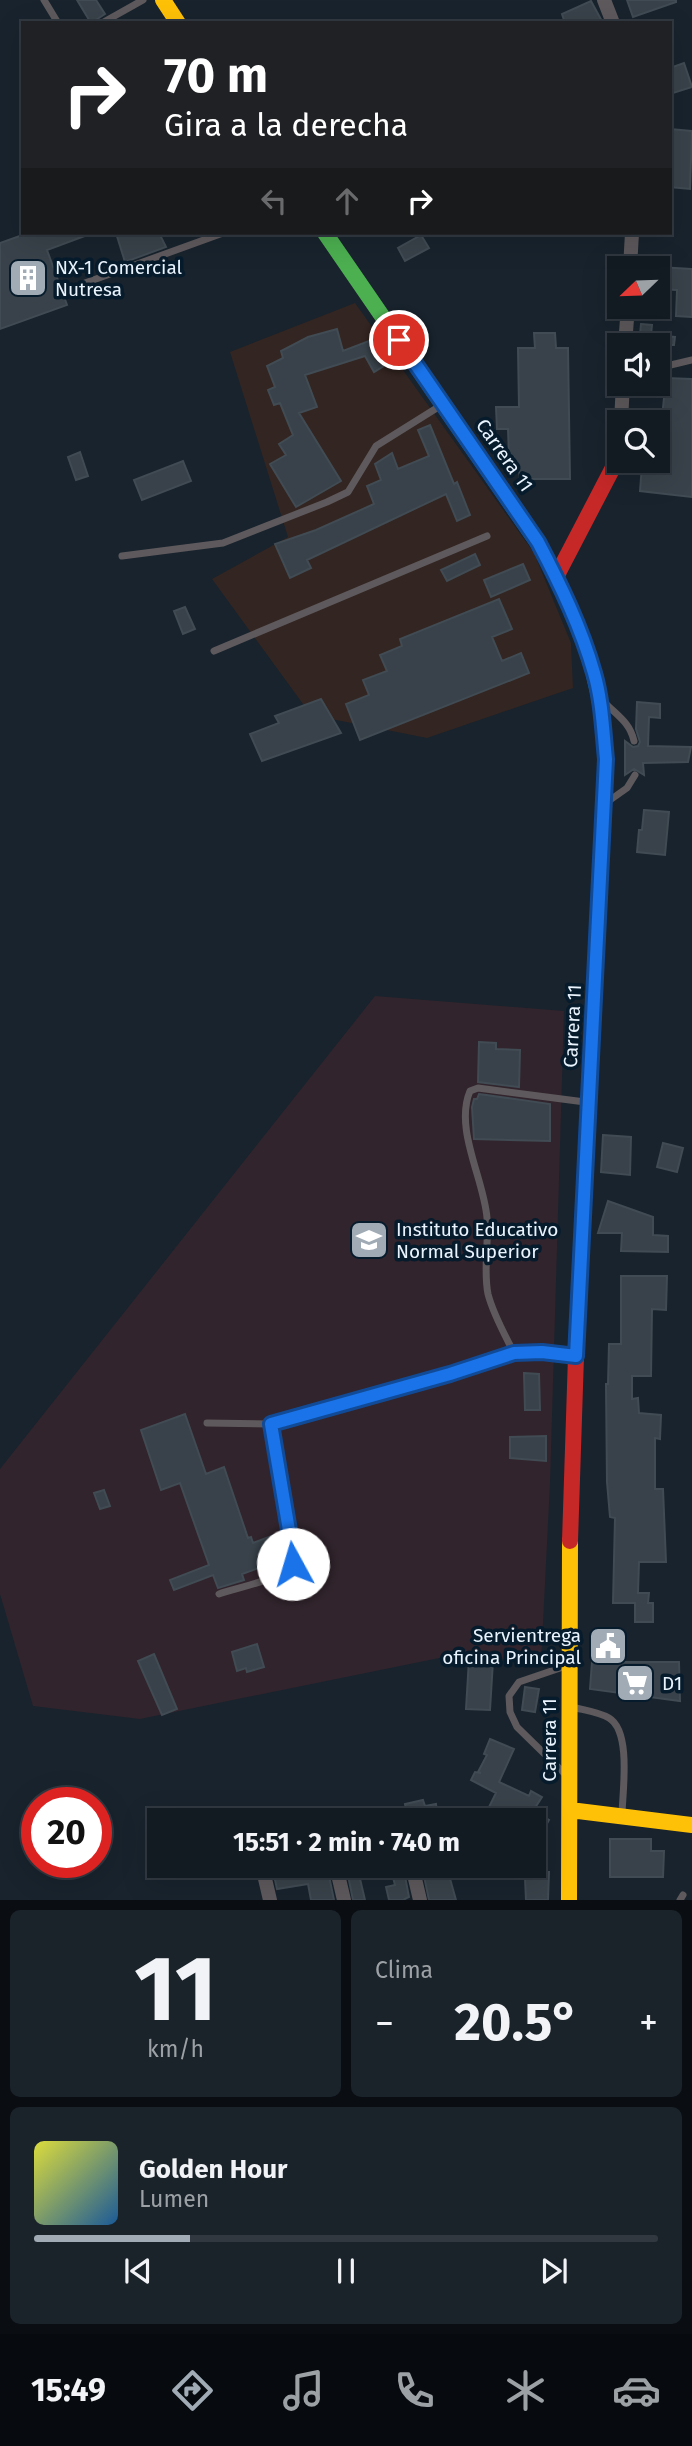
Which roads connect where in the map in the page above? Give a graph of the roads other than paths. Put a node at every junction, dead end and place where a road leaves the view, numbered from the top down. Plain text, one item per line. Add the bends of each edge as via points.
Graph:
1 (44, 0) edge
2 (143, 0) edge
3 (163, 0) edge
4 (604, 0) edge
5 (57, 21) edge
6 (106, 21) edge
7 (177, 21) edge
8 (612, 21) edge
9 (218, 235) edge
10 (326, 235) edge
11 (632, 235) edge
12 (631, 256) edge
13 (86, 284) dead end
14 (692, 360) edge
15 (670, 365) edge
16 (444, 404) junction
17 (610, 473) edge
18 (487, 537) dead end
19 (122, 556) dead end
20 (556, 577) junction
21 (214, 651) dead end
22 (599, 696) junction
23 (634, 741) dead end
24 (635, 775) dead end
25 (603, 803) junction
26 (589, 1102) junction
27 (514, 1353) junction
28 (576, 1356) junction
29 (207, 1423) dead end
30 (271, 1424) junction
31 (219, 1594) dead end
32 (570, 1664) junction
33 (570, 1706) junction
34 (570, 1780) junction
35 (570, 1810) junction
36 (622, 1817) junction
37 (692, 1825) edge
38 (265, 1878) edge
39 (339, 1878) edge
40 (415, 1878) edge
41 (270, 1900) edge
42 (344, 1900) edge
43 (420, 1900) edge
44 (569, 1900) edge

1 - 5 lane
2 - 6 lane
3 - 7 main road
4 - 8 street
9 - 13 lane
10 - 16 main road, Carrera 11
11 - 12 street
14 - 15 lane
16 - 19 lane via 376,446 348,492 223,543
16 - 20 main road, Carrera 11 via 538,542
17 - 20 main road
18 - 21 lane
20 - 22 main road, Carrera 11 via 579,630
22 - 23 lane via 626,723
22 - 25 main road, Carrera 11 via 606,759
24 - 25 lane via 627,788
25 - 26 main road, Carrera 11
26 - 27 lane via 478,1088 467,1097 469,1144 487,1216 488,1293
26 - 28 main road, Carrera 11
27 - 28 lane
27 - 30 lane
28 - 32 main road, Carrera 11
29 - 30 lane
30 - 31 lane via 293,1564 288,1570
32 - 33 main road, Carrera 11
32 - 34 lane via 519,1682 509,1696 517,1727
33 - 34 main road, Carrera 11
33 - 36 lane via 608,1717 619,1727 624,1749
34 - 35 main road, Carrera 11
35 - 36 main road
35 - 44 main road, Carrera 11
36 - 37 main road
38 - 41 street
39 - 42 street
40 - 43 street

